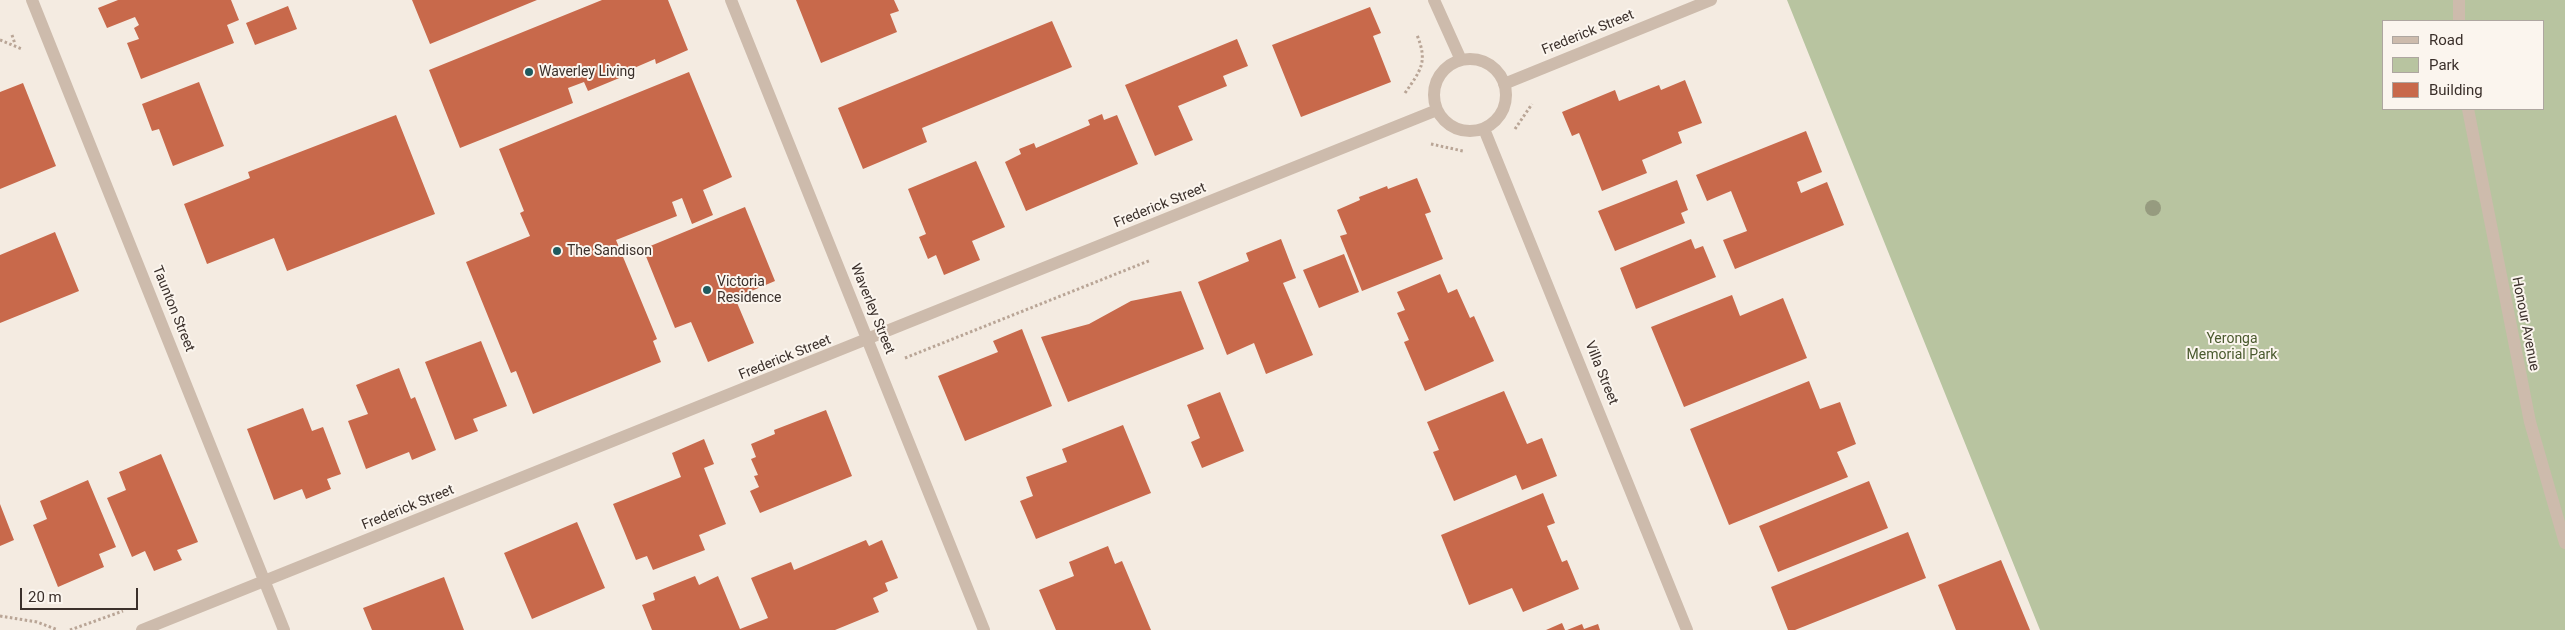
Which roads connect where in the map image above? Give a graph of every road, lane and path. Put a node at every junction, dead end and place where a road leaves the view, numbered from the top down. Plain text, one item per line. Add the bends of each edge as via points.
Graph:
1 (32, 0) edge
2 (731, 0) edge
3 (1434, 0) edge
4 (1711, 0) edge
5 (2459, 0) edge
6 (2459, 20) edge
7 (1414, 26) dead end
8 (12, 36) dead end
9 (0, 40) edge
10 (1461, 60) junction
11 (1504, 84) junction
12 (1402, 98) dead end
13 (1437, 110) junction
14 (2468, 110) edge
15 (1484, 129) junction
16 (1151, 260) dead end
17 (868, 340) junction
18 (908, 365) dead end
19 (2565, 543) edge
20 (266, 581) junction
21 (0, 616) edge
22 (58, 630) edge
23 (142, 630) edge
24 (284, 630) edge
25 (984, 630) edge
26 (1688, 630) edge

1 - 20 street, Taunton Street
2 - 17 street, Waverley Street
3 - 10 street
4 - 11 street, Frederick Street
5 - 6 street
7 - 12 path via 1424,52 1418,74
8 - 9 path via 15,45
10 - 11 street via 1472,59 1491,66
10 - 13 street via 1443,71 1437,80 1434,90
11 - 15 street via 1505,105 1501,115
13 - 15 street via 1452,127 1474,132
13 - 17 street, Frederick Street
14 - 19 street, Honour Avenue via 2530,422
15 - 26 street, Villa Street
16 - 18 path via 905,357
17 - 20 street, Frederick Street
17 - 25 street, Waverley Street
20 - 23 street, Frederick Street
20 - 24 street, Taunton Street
21 - 22 path via 38,622

